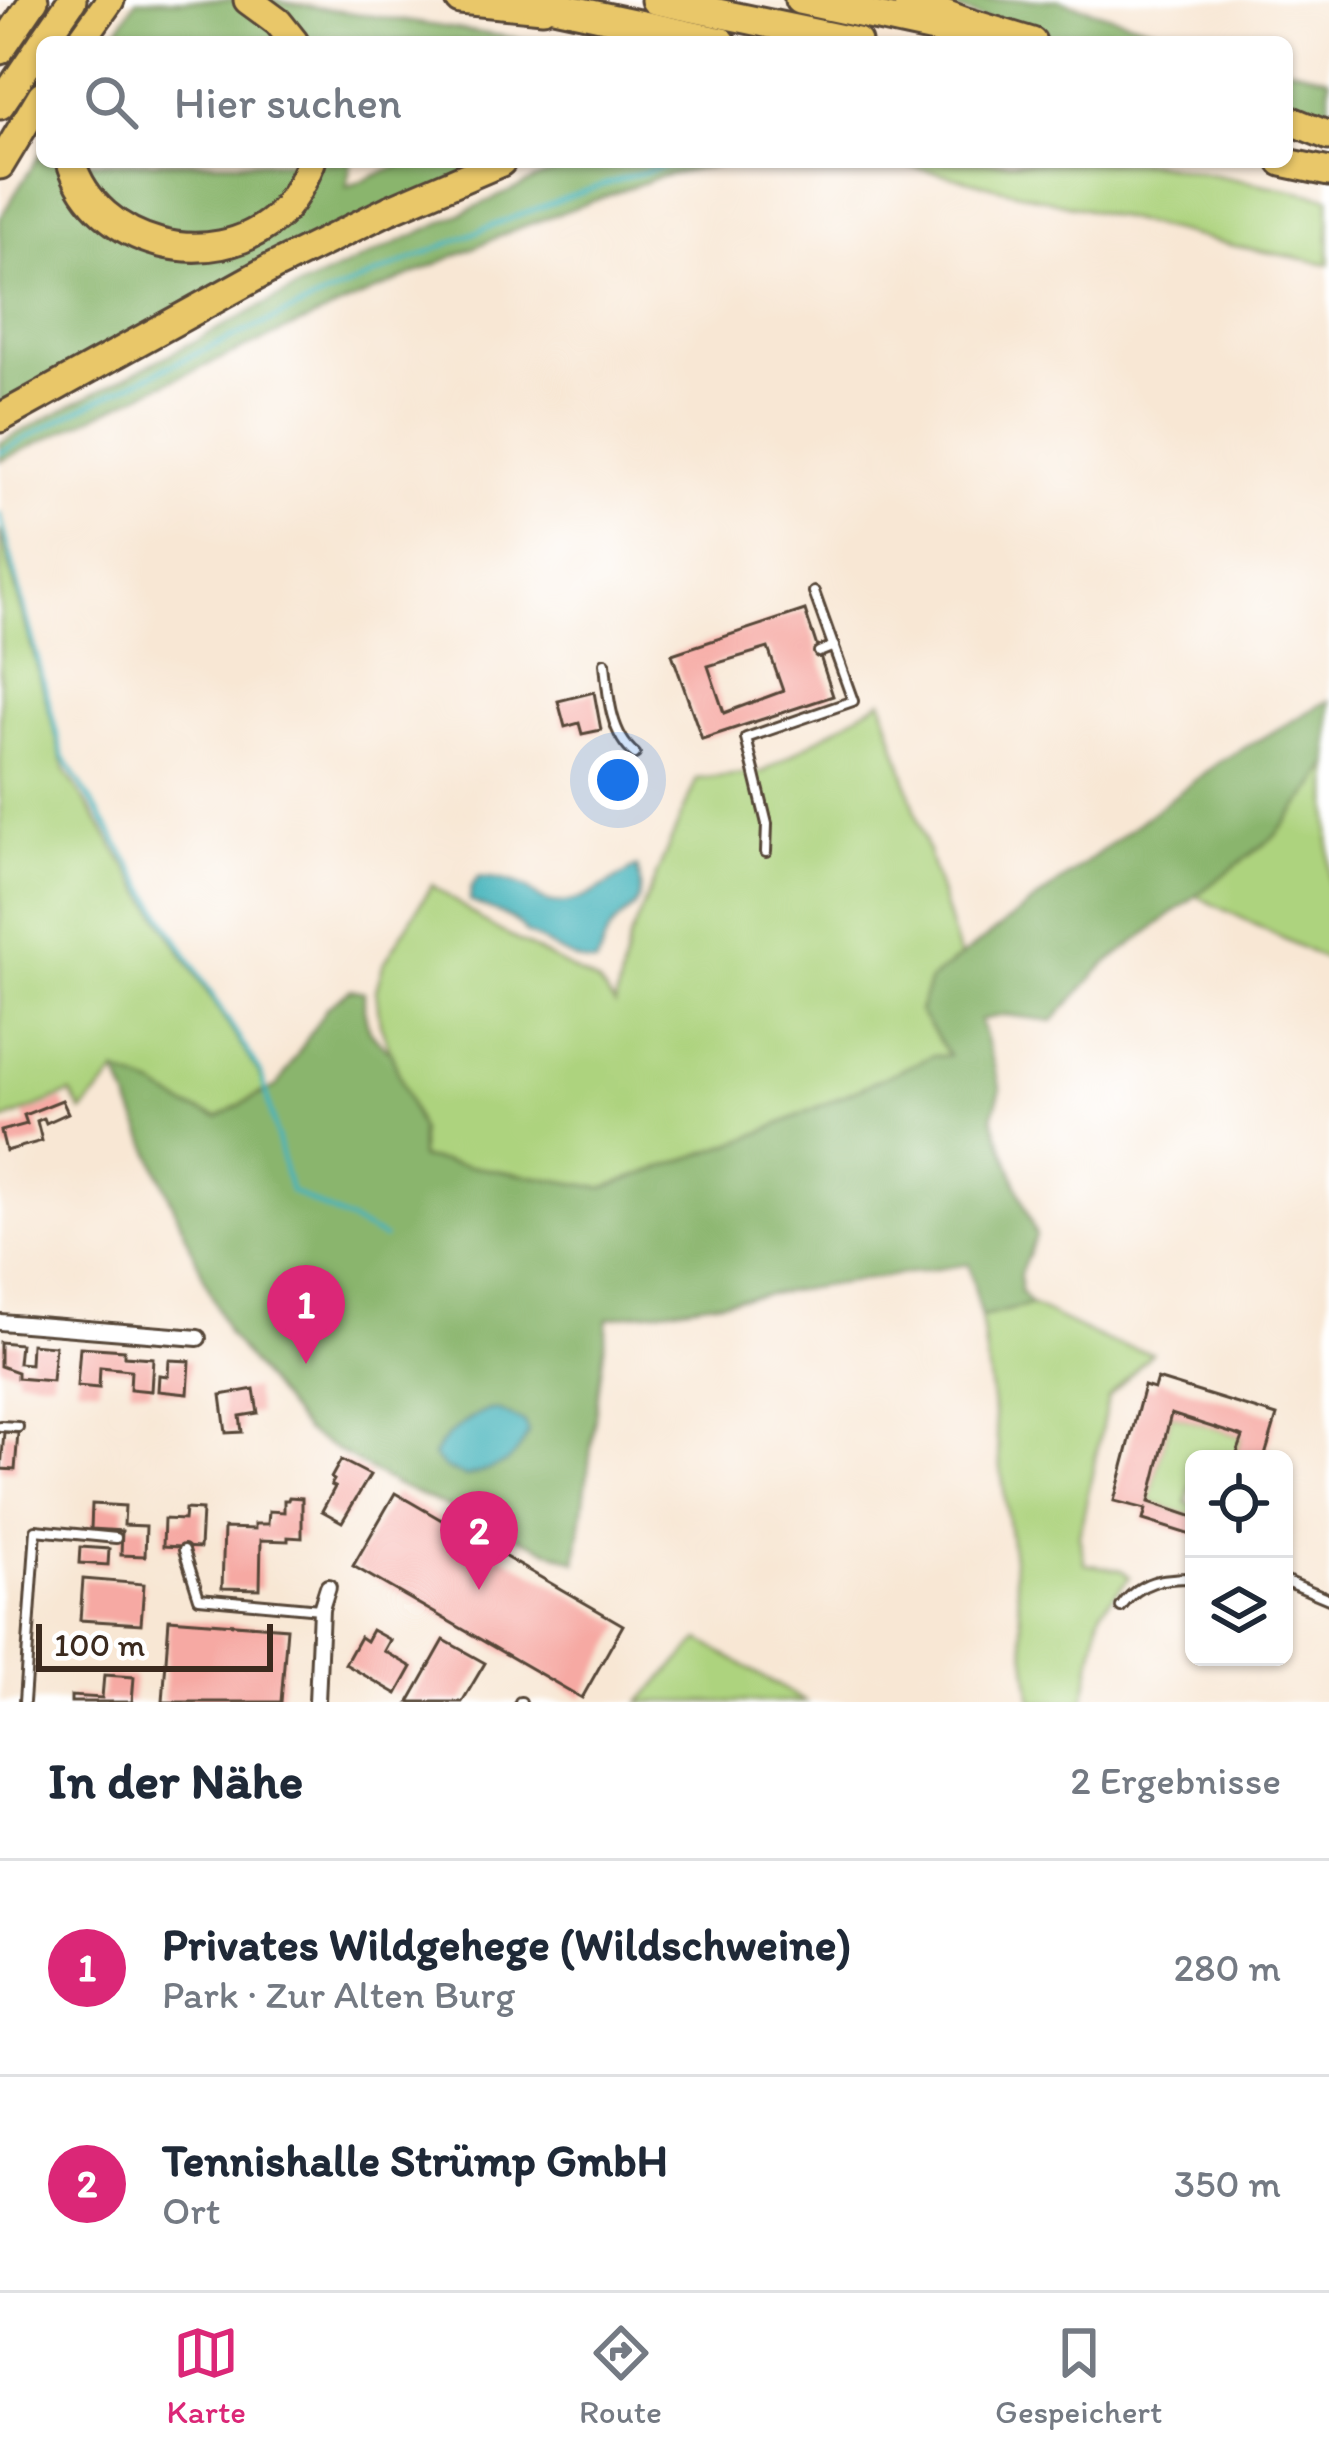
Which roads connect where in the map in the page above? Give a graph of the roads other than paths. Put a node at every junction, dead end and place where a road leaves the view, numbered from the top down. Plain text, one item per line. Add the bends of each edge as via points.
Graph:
1 (34, 0) edge
2 (72, 0) edge
3 (248, 0) edge
4 (460, 0) edge
5 (526, 0) edge
6 (655, 0) edge
7 (799, 0) edge
8 (907, 0) edge
9 (584, 12) junction
10 (47, 36) edge
11 (289, 36) edge
12 (694, 36) edge
13 (828, 36) edge
14 (967, 36) edge
15 (1012, 36) edge
16 (0, 50) edge
17 (36, 52) edge
18 (0, 105) edge
19 (36, 105) edge
20 (1293, 122) edge
21 (1293, 132) edge
22 (1329, 138) edge
23 (1293, 164) edge
24 (0, 165) edge
25 (72, 168) edge
26 (309, 168) edge
27 (487, 168) edge
28 (1329, 172) edge
29 (0, 418) edge
30 (814, 592) dead end
31 (834, 646) junction
32 (820, 652) dead end
33 (605, 663) dead end
34 (635, 754) dead end
35 (766, 852) dead end
36 (0, 1322) edge
37 (198, 1338) dead end
38 (0, 1426) edge
39 (18, 1427) dead end
40 (116, 1538) dead end
41 (184, 1550) dead end
42 (1185, 1578) edge
43 (1293, 1584) edge
44 (328, 1587) dead end
45 (1329, 1599) edge
46 (1121, 1607) dead end
47 (321, 1609) junction
48 (24, 1702) edge
49 (317, 1702) edge

1 - 16 highway
2 - 10 highway
3 - 11 highway
4 - 9 highway
5 - 9 highway
6 - 13 highway
7 - 14 highway
8 - 15 highway
9 - 12 highway
17 - 18 highway
19 - 24 highway
20 - 22 highway
21 - 22 highway
23 - 28 highway
25 - 26 highway via 102,213 176,248 244,238 276,217
27 - 29 highway via 273,267
30 - 31 lane
31 - 32 lane
31 - 35 lane via 853,701 746,738
33 - 34 lane via 622,744
36 - 37 street
38 - 39 lane
40 - 48 lane via 36,1531
41 - 47 lane via 199,1598
42 - 46 lane via 1143,1585
43 - 45 lane
44 - 47 street
47 - 49 street

